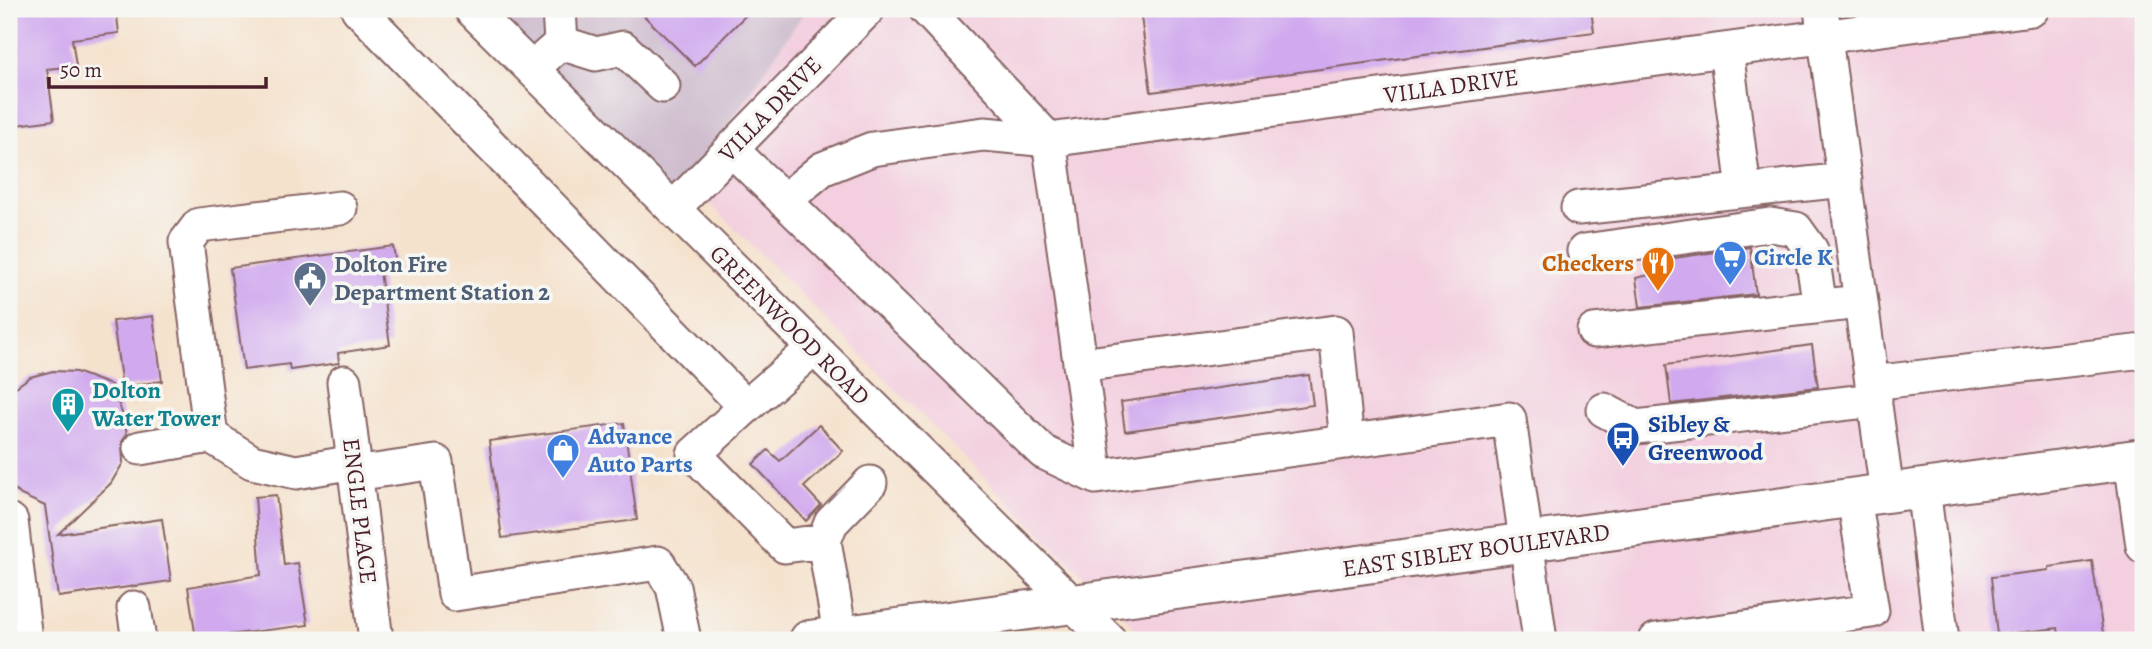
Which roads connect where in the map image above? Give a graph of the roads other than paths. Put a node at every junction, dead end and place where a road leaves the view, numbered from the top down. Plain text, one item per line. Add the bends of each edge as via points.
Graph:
1 (358, 9) edge
2 (471, 9) edge
3 (559, 9) edge
4 (868, 9) edge
5 (926, 9) edge
6 (2032, 9) edge
7 (1823, 23) edge
8 (561, 43) junction
9 (1726, 50) junction
10 (531, 69) junction
11 (663, 86) dead end
12 (1049, 141) junction
13 (731, 149) junction
14 (1844, 180) junction
15 (1744, 191) junction
16 (784, 201) junction
17 (340, 208) dead end
18 (1578, 208) dead end
19 (673, 209) junction
20 (1584, 251) dead end
21 (1861, 302) junction
22 (1820, 306) junction
23 (1594, 331) dead end
24 (814, 348) junction
25 (2143, 351) edge
26 (1080, 365) junction
27 (344, 382) dead end
28 (1873, 391) junction
29 (746, 407) junction
30 (1604, 410) dead end
31 (211, 436) junction
32 (1347, 442) junction
33 (140, 448) dead end
34 (2137, 458) edge
35 (355, 468) junction
36 (1096, 477) junction
37 (870, 483) dead end
38 (1888, 493) junction
39 (9, 522) edge
40 (824, 541) junction
41 (1527, 543) junction
42 (2143, 546) edge
43 (1073, 605) junction
44 (134, 608) dead end
45 (830, 639) edge
46 (25, 640) edge
47 (139, 640) edge
48 (376, 640) edge
49 (684, 640) edge
50 (1110, 640) edge
51 (1540, 640) edge
52 (1656, 640) edge
53 (1942, 640) edge

1 - 29 street
2 - 10 street, GREENWOOD ROAD
3 - 8 street
4 - 13 street, VILLA DRIVE
5 - 12 street
6 - 7 street, VILLA DRIVE
7 - 9 street, VILLA DRIVE
7 - 14 street
8 - 10 street
8 - 11 street via 596,54 623,48
9 - 12 street, VILLA DRIVE
9 - 15 street
10 - 19 street, GREENWOOD ROAD
12 - 16 street, VILLA DRIVE via 984,134 872,149 822,169
12 - 26 street
13 - 16 street
13 - 19 street, VILLA DRIVE
14 - 15 street
14 - 21 street
15 - 18 street
16 - 36 street via 1043,452
17 - 31 street via 199,225 186,242
19 - 24 street, GREENWOOD ROAD
20 - 22 street via 1770,225 1796,229 1811,250
21 - 22 street
21 - 28 street
22 - 23 street
24 - 29 street
24 - 43 street, GREENWOOD ROAD
25 - 28 street
26 - 32 street via 1336,332
26 - 36 street
27 - 35 street, ENGLE PLACE
28 - 30 street via 1636,427
28 - 38 street
29 - 40 street via 694,454 785,546
31 - 33 street
31 - 35 street via 252,461 296,472
32 - 36 street
32 - 41 street via 1510,419
34 - 38 main road, EAST SIBLEY BOULEVARD
34 - 42 street
35 - 48 street, ENGLE PLACE
35 - 49 street via 436,462 455,594 658,563 673,587
37 - 40 street via 831,523
38 - 41 main road, EAST SIBLEY BOULEVARD
38 - 52 street via 1872,611
38 - 53 street
39 - 46 street
40 - 45 street
41 - 43 main road, EAST SIBLEY BOULEVARD
41 - 51 street
43 - 45 main road, EAST SIBLEY BOULEVARD
43 - 50 street, GREENWOOD ROAD
44 - 47 street

